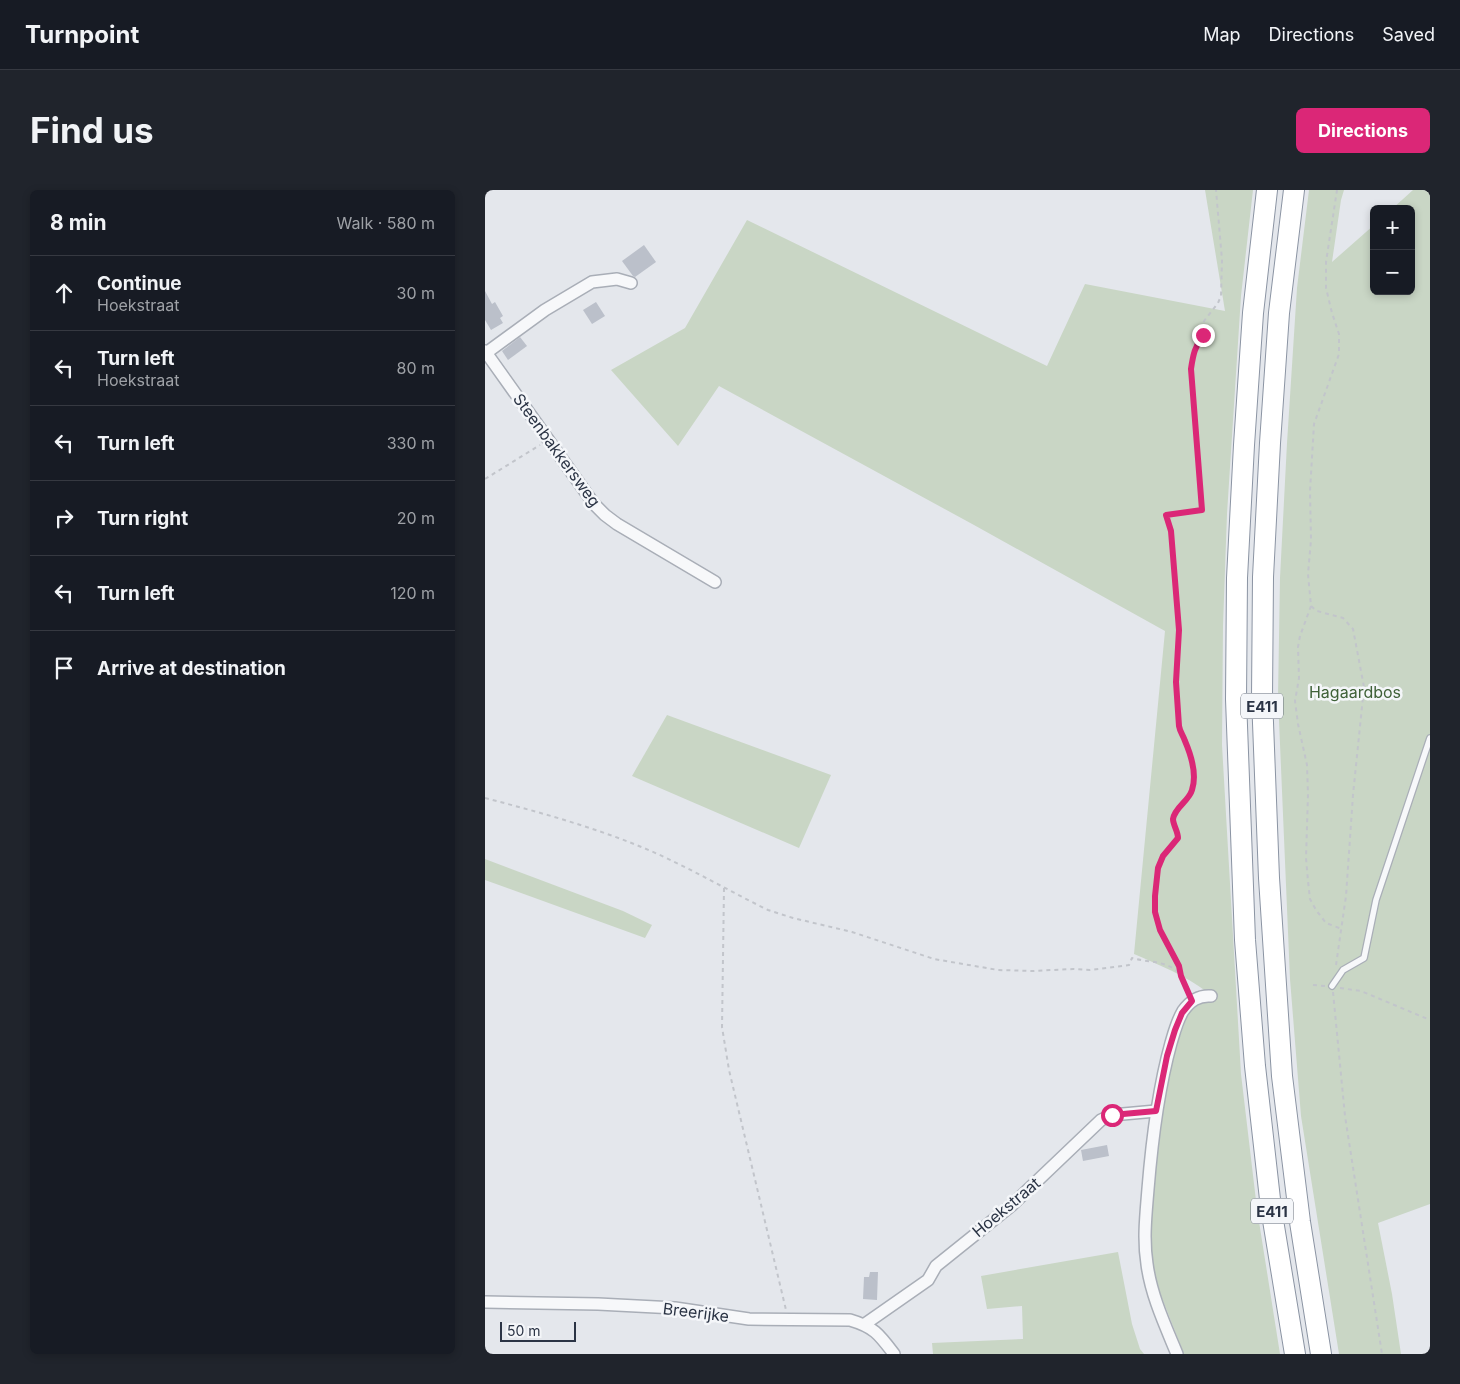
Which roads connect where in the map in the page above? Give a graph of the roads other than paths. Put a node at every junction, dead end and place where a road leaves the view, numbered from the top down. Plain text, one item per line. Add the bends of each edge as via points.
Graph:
1 (1267, 190) edge
2 (1294, 190) edge
3 (631, 283) dead end
4 (486, 352) edge
5 (715, 582) dead end
6 (1430, 738) edge
7 (1332, 986) road end
8 (1211, 996) dead end
9 (1156, 1111) junction
10 (485, 1302) edge
11 (865, 1324) junction
12 (893, 1354) edge
13 (1177, 1354) edge
14 (1295, 1354) edge
15 (1321, 1354) edge

1 - 14 highway, E411 via 1253,312 1244,445 1237,578 1236,699 1245,940 1255,1066 1271,1208
2 - 15 highway, E411 via 1279,312 1270,443 1263,577 1262,697 1269,878 1282,1076
3 - 4 street, Steenbakkersweg via 617,279 592,282 545,310
4 - 5 street, Steenbakkersweg via 594,504 617,524
6 - 7 lane via 1377,900 1364,958 1343,970
8 - 9 street via 1198,997 1182,1013 1167,1056
9 - 11 street, Hoekstraat via 1112,1115 1101,1120 1012,1205 935,1266 927,1280
9 - 13 street via 1145,1247 1159,1311
10 - 11 street, Breerijke via 675,1308 749,1318 850,1320
11 - 12 street via 877,1333

